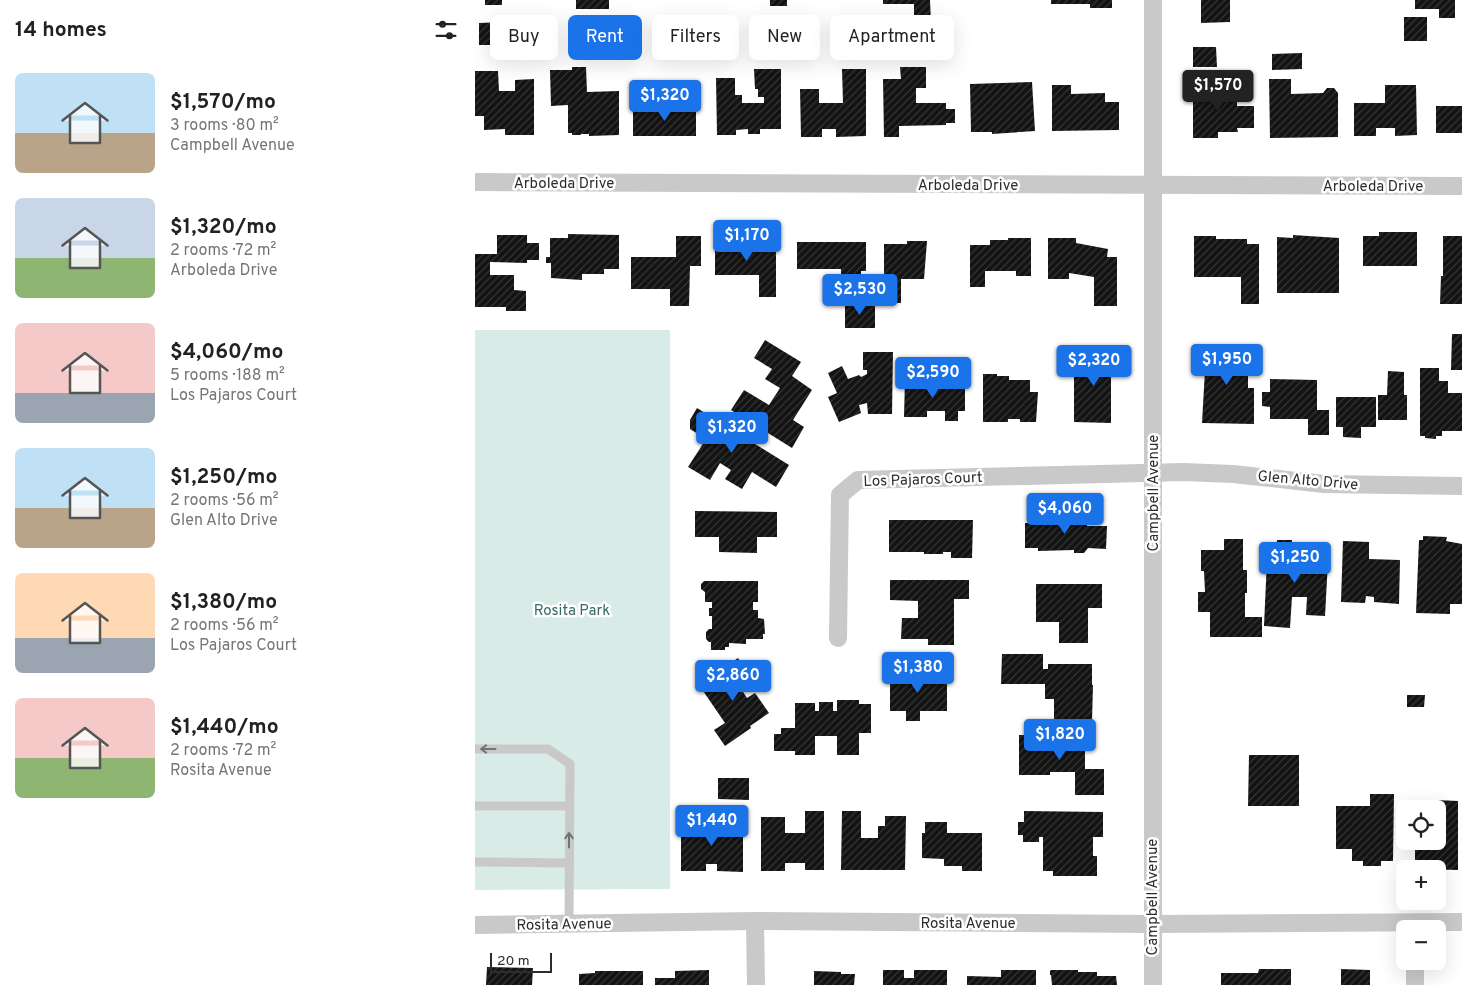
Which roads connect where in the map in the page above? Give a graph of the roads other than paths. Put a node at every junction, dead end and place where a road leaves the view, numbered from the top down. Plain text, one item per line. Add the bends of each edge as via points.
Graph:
1 (1153, 0) edge
2 (475, 182) edge
3 (1154, 186) junction
4 (1462, 186) edge
5 (1154, 472) junction
6 (1462, 486) edge
7 (838, 638) dead end
8 (475, 749) edge
9 (475, 806) edge
10 (569, 806) junction
11 (475, 862) edge
12 (569, 863) junction
13 (755, 921) junction
14 (1462, 922) edge
15 (1446, 923) edge
16 (569, 924) junction
17 (1152, 924) junction
18 (475, 925) edge
19 (1396, 925) edge
20 (1415, 970) edge
21 (756, 985) edge
22 (1153, 985) edge
23 (1415, 985) edge

1 - 3 street, Campbell Avenue
2 - 3 street, Arboleda Drive
3 - 4 street, Arboleda Drive
3 - 5 street, Campbell Avenue
5 - 6 street, Glen Alto Drive via 1233,474 1324,484
5 - 7 street, Los Pajaros Court via 858,480 840,495
5 - 17 street, Campbell Avenue
10 -> 8 lane via 569,764 548,749
9 - 10 lane
12 -> 10 lane
11 - 12 lane
12 - 16 lane
13 - 16 street, Rosita Avenue
13 - 17 street, Rosita Avenue
13 - 21 street
14 - 15 street, Rosita Avenue
16 - 18 street, Rosita Avenue
17 - 19 street, Rosita Avenue
17 - 22 street, Campbell Avenue
20 - 23 street

